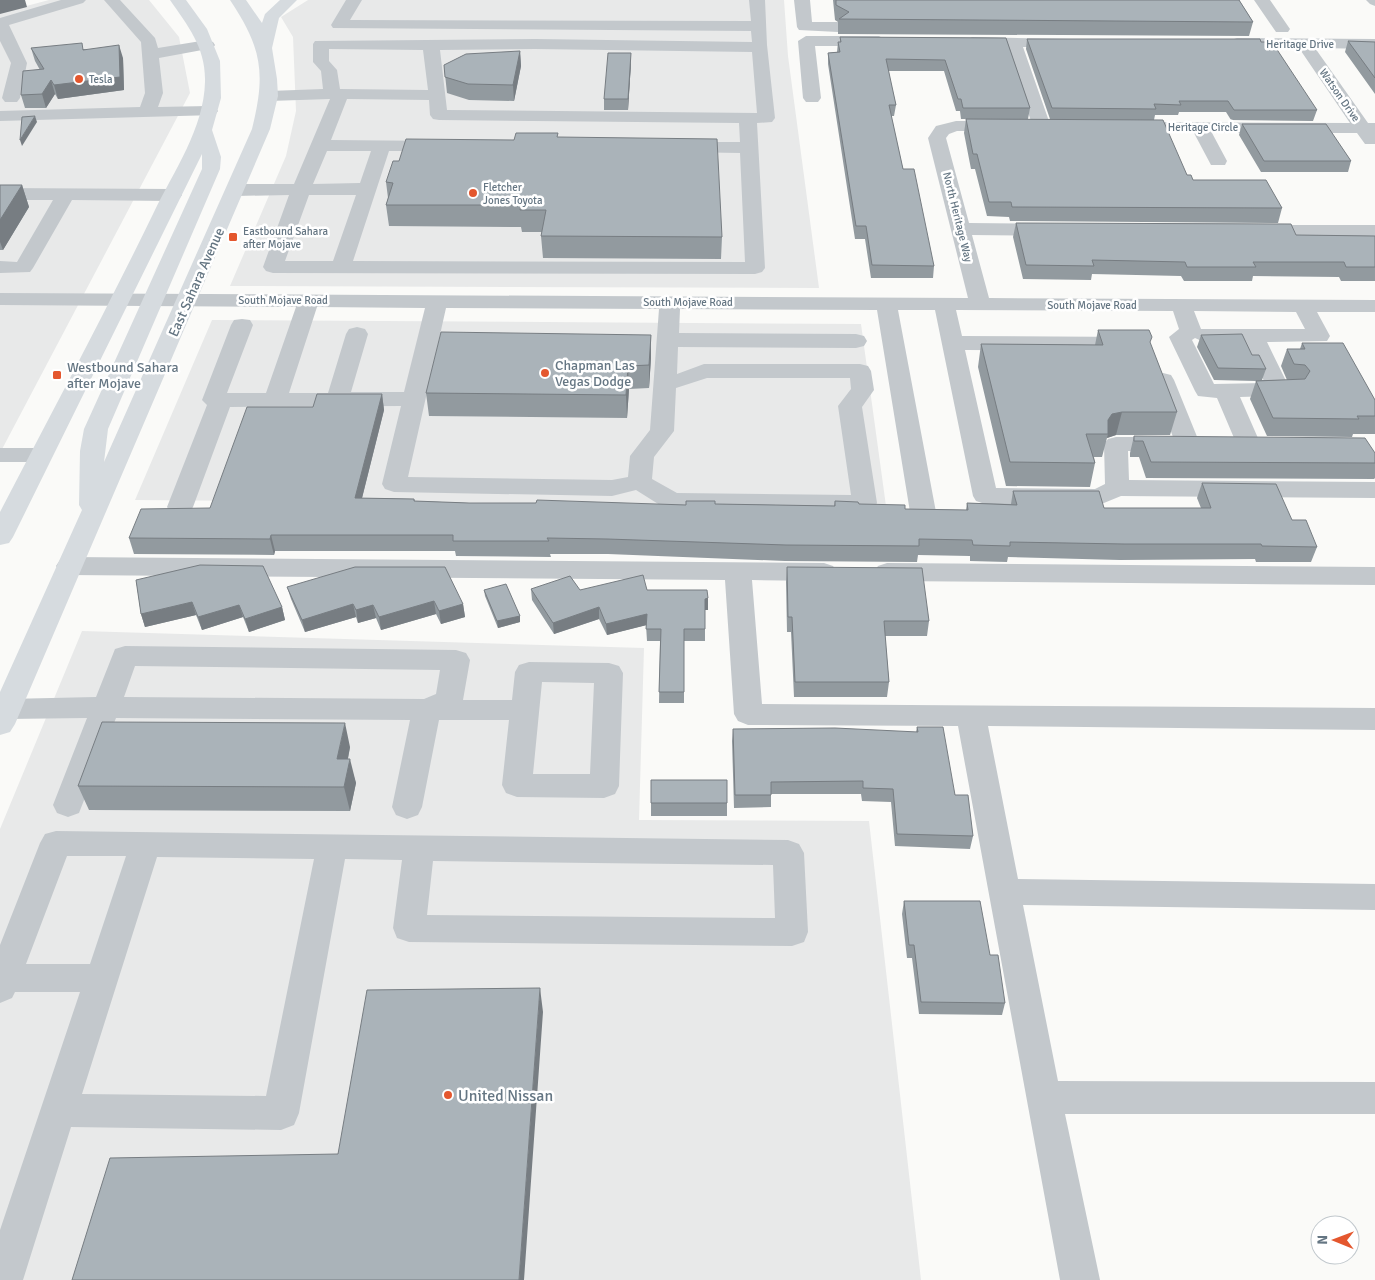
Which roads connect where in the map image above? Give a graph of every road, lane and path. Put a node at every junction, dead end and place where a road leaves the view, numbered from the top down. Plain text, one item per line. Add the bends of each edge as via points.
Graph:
1 (78, 0) edge
2 (112, 0) edge
3 (178, 0) edge
4 (238, 0) edge
5 (289, 0) edge
6 (354, 0) edge
7 (757, 0) edge
8 (802, 0) edge
9 (1262, 0) edge
10 (0, 23) edge
11 (429, 25) junction
12 (758, 26) junction
13 (885, 28) edge
14 (964, 28) edge
15 (1232, 29) edge
16 (805, 34) junction
17 (894, 41) edge
18 (954, 42) edge
19 (1013, 42) junction
20 (1217, 43) edge
21 (1304, 44) junction
22 (1375, 44) edge
23 (207, 45) junction
24 (427, 45) junction
25 (760, 47) junction
26 (264, 48) junction
27 (150, 54) junction
28 (337, 94) junction
29 (437, 95) junction
30 (269, 96) junction
31 (5, 98) edge
32 (812, 98) dead end
33 (209, 111) junction
34 (147, 112) junction
35 (0, 116) edge
36 (748, 118) junction
37 (1042, 127) junction
38 (1062, 127) edge
39 (1111, 127) edge
40 (1200, 127) junction
41 (1369, 128) edge
42 (203, 130) junction
43 (319, 145) junction
44 (382, 145) junction
45 (462, 146) edge
46 (1375, 146) edge
47 (660, 147) edge
48 (749, 148) junction
49 (1218, 161) dead end
50 (367, 189) junction
51 (236, 190) junction
52 (301, 190) junction
53 (0, 194) edge
54 (66, 194) junction
55 (172, 195) junction
56 (961, 229) junction
57 (1069, 230) edge
58 (1237, 231) edge
59 (1375, 231) edge
60 (0, 267) edge
61 (341, 267) junction
62 (392, 267) junction
63 (754, 268) junction
64 (0, 299) edge
65 (153, 299) junction
66 (188, 299) junction
67 (121, 300) junction
68 (309, 300) junction
69 (384, 300) junction
70 (437, 300) junction
71 (670, 302) junction
72 (756, 302) junction
73 (886, 304) junction
74 (944, 304) junction
75 (980, 304) junction
76 (1132, 305) junction
77 (1180, 305) junction
78 (1304, 306) junction
79 (1375, 306) edge
80 (242, 325) dead end
81 (357, 334) dead end
82 (1185, 334) junction
83 (1253, 335) junction
84 (668, 340) junction
85 (856, 341) dead end
86 (952, 344) junction
87 (1152, 353) junction
88 (665, 381) junction
89 (1216, 391) junction
90 (338, 399) junction
91 (413, 399) junction
92 (221, 400) junction
93 (275, 400) junction
94 (1206, 444) junction
95 (0, 455) edge
96 (41, 455) junction
97 (640, 482) junction
98 (1116, 488) junction
99 (1375, 490) edge
100 (180, 507) edge
101 (922, 512) edge
102 (90, 518) junction
103 (0, 537) edge
104 (69, 566) junction
105 (738, 571) junction
106 (1375, 576) edge
107 (106, 708) junction
108 (427, 710) junction
109 (526, 710) junction
110 (2, 714) edge
111 (971, 716) junction
112 (1375, 719) edge
113 (68, 805) dead end
114 (407, 807) dead end
115 (145, 845) junction
116 (332, 847) junction
117 (419, 848) junction
118 (1004, 892) junction
119 (1375, 897) edge
120 (101, 978) junction
121 (1, 981) edge
122 (1043, 1097) junction
123 (1375, 1098) edge
124 (58, 1110) junction
125 (3, 1280) edge
126 (1080, 1280) edge

1 - 10 street
2 - 27 street via 149,42
3 - 23 main road via 192,17
4 - 26 main road, East Sahara Avenue via 256,27
5 - 26 main road via 271,17
6 - 11 street via 339,25
7 - 12 street
8 - 16 street
9 - 15 street via 1282,29
10 - 31 street via 19,63
11 - 12 street
11 - 24 street
12 - 25 street
13 - 16 street
14 - 19 street via 1077,35
16 - 17 street
16 - 32 street
18 - 19 street
19 - 37 street
20 - 21 street, Heritage Drive
21 - 22 street, Heritage Drive
21 - 41 street, Watson Drive
23 - 27 street
23 - 33 main road via 213,61 214,85
24 - 25 street
24 - 28 street via 320,44 321,62 329,70
24 - 29 street
25 - 36 street via 766,118
26 - 30 main road, East Sahara Avenue
27 - 34 street via 154,93
28 - 29 street
28 - 30 street
28 - 43 street
29 - 36 street via 439,115
30 - 51 main road, East Sahara Avenue via 261,129
31 - 35 street
33 - 34 street
33 - 42 main road
34 - 35 street
36 - 48 street
37 - 38 street
37 - 56 street, North Heritage Way via 956,126 942,130 937,138
39 - 40 street, Heritage Circle
40 - 41 street, Heritage Circle
40 - 49 street
41 - 46 street, Watson Drive
42 - 55 main road
42 - 65 main road via 212,157 211,169
43 - 44 street
43 - 52 street
44 - 45 street
44 - 50 street
47 - 48 street
48 - 63 street
50 - 52 street
50 - 61 street
51 - 52 street
51 - 66 main road, East Sahara Avenue
52 - 61 street via 273,267
53 - 54 street
54 - 55 street
54 - 60 street via 23,268
55 - 67 main road
56 - 57 street
56 - 75 street, North Heritage Way
58 - 59 street
61 - 62 street
62 - 63 street
62 - 69 street
63 - 72 street
64 - 67 street, South Mojave Road
65 - 66 street, South Mojave Road
65 - 67 street, South Mojave Road
65 - 102 main road via 93,439
66 - 68 street, South Mojave Road
66 - 102 main road, East Sahara Avenue
67 - 96 main road
68 - 69 street, South Mojave Road
68 - 93 street
69 - 70 street, South Mojave Road
70 - 71 street, South Mojave Road
70 - 91 street
71 - 72 street, South Mojave Road
71 - 84 street
72 - 73 street, South Mojave Road
73 - 74 street, South Mojave Road
73 - 101 street
74 - 75 street, South Mojave Road
74 - 86 street
75 - 76 street, South Mojave Road
76 - 77 street, South Mojave Road
76 - 87 street
77 - 78 street, South Mojave Road
77 - 82 street via 1191,332
78 - 79 street, South Mojave Road
78 - 83 street via 1319,336
80 - 92 street via 213,400
81 - 90 street
82 - 83 street
82 - 89 street via 1180,337
83 - 89 street via 1285,390
84 - 85 street
84 - 88 street
86 - 87 street
86 - 98 street via 985,496 1099,497
87 - 94 street
88 - 97 street via 662,432 642,456
88 - 97 street via 679,381 704,371 860,371 863,390 850,406 865,503 672,501
89 - 94 street via 1259,445
90 - 91 street
90 - 93 street
91 - 97 street via 394,484 612,488
92 - 93 street
92 - 100 street
94 - 98 street via 1116,444
95 - 96 street
96 - 103 main road
98 - 99 street
102 - 104 main road, East Sahara Avenue
104 - 105 street
104 - 110 main road, East Sahara Avenue
105 - 106 street
105 - 111 street via 748,714
107 - 108 street
107 - 108 street via 125,656 456,660 449,700
107 - 110 street
107 - 113 street
108 - 109 street
108 - 114 street
109 - 109 street via 529,672 609,673 604,786 517,785
111 - 112 street
111 - 118 street
115 - 116 street
115 - 120 street
115 - 121 street via 56,843
116 - 117 street
116 - 124 street via 281,1113
117 - 117 street via 788,853 792,932 409,928
118 - 119 street
118 - 122 street
120 - 121 street
120 - 124 street
122 - 123 street
122 - 126 street
124 - 125 street

